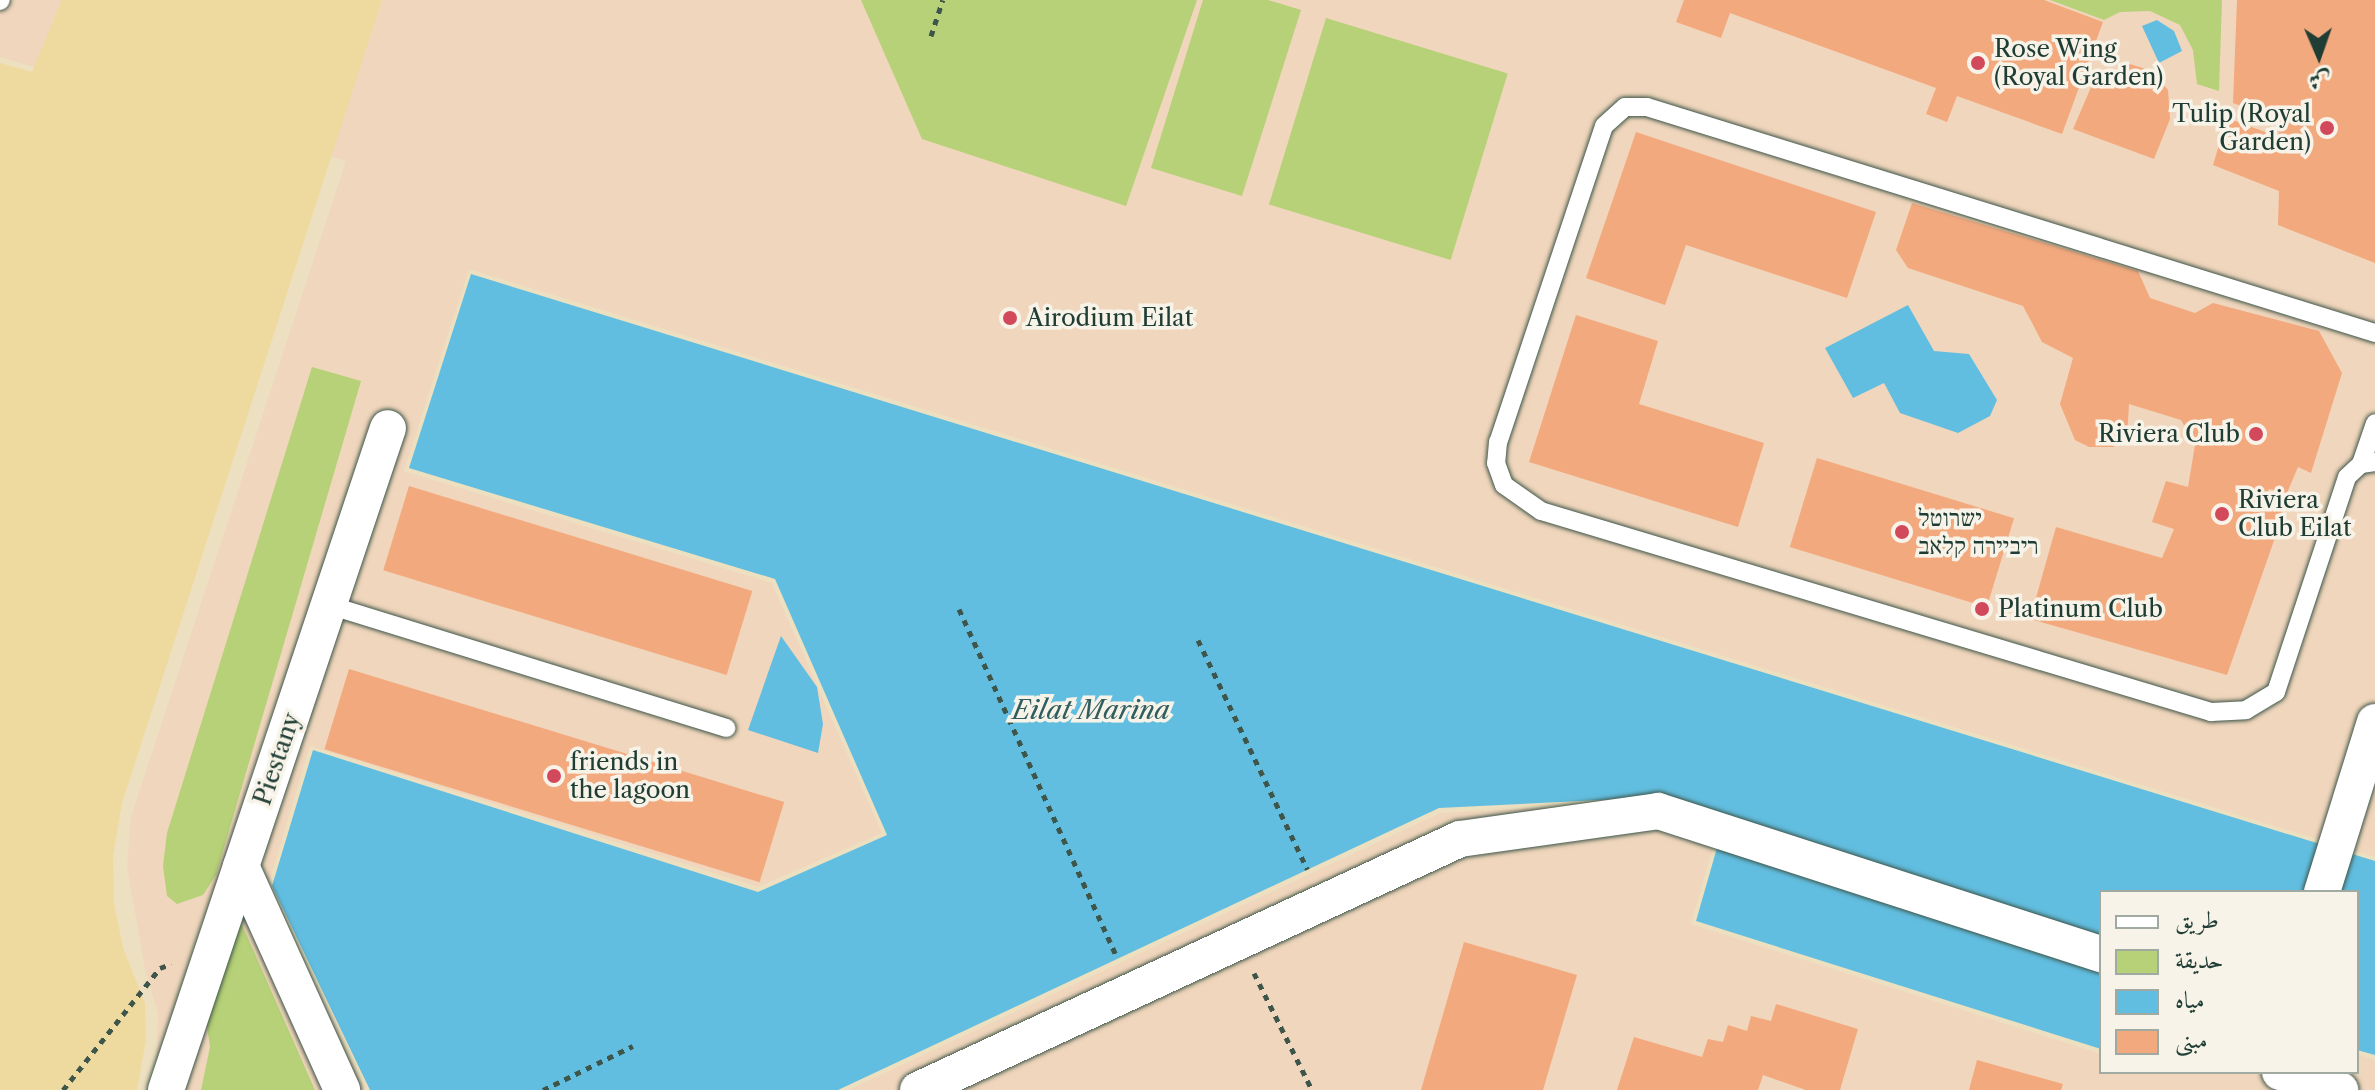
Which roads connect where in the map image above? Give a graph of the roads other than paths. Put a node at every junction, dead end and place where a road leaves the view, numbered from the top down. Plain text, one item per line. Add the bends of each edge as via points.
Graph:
1 (2375, 333) edge
2 (2375, 423) edge
3 (388, 428) dead end
4 (2368, 463) edge
5 (329, 605) junction
6 (2375, 722) edge
7 (726, 728) dead end
8 (2369, 762) edge
9 (241, 866) junction
10 (2323, 890) edge
11 (2099, 953) edge
12 (2287, 1074) edge
13 (166, 1090) edge
14 (342, 1090) edge
15 (918, 1090) edge
16 (2340, 1090) edge

1 - 4 lane via 1647,107 1625,107 1604,126 1498,442 1496,463 1504,485 1541,511 2211,712 2246,710 2276,692 2347,477
2 - 4 lane
3 - 5 street, Piestany
5 - 7 lane
5 - 9 street, Piestany
6 - 8 street
8 - 10 street
9 - 13 street, Piestany
9 - 14 street
11 - 15 street via 1658,811 1460,839
12 - 16 street

